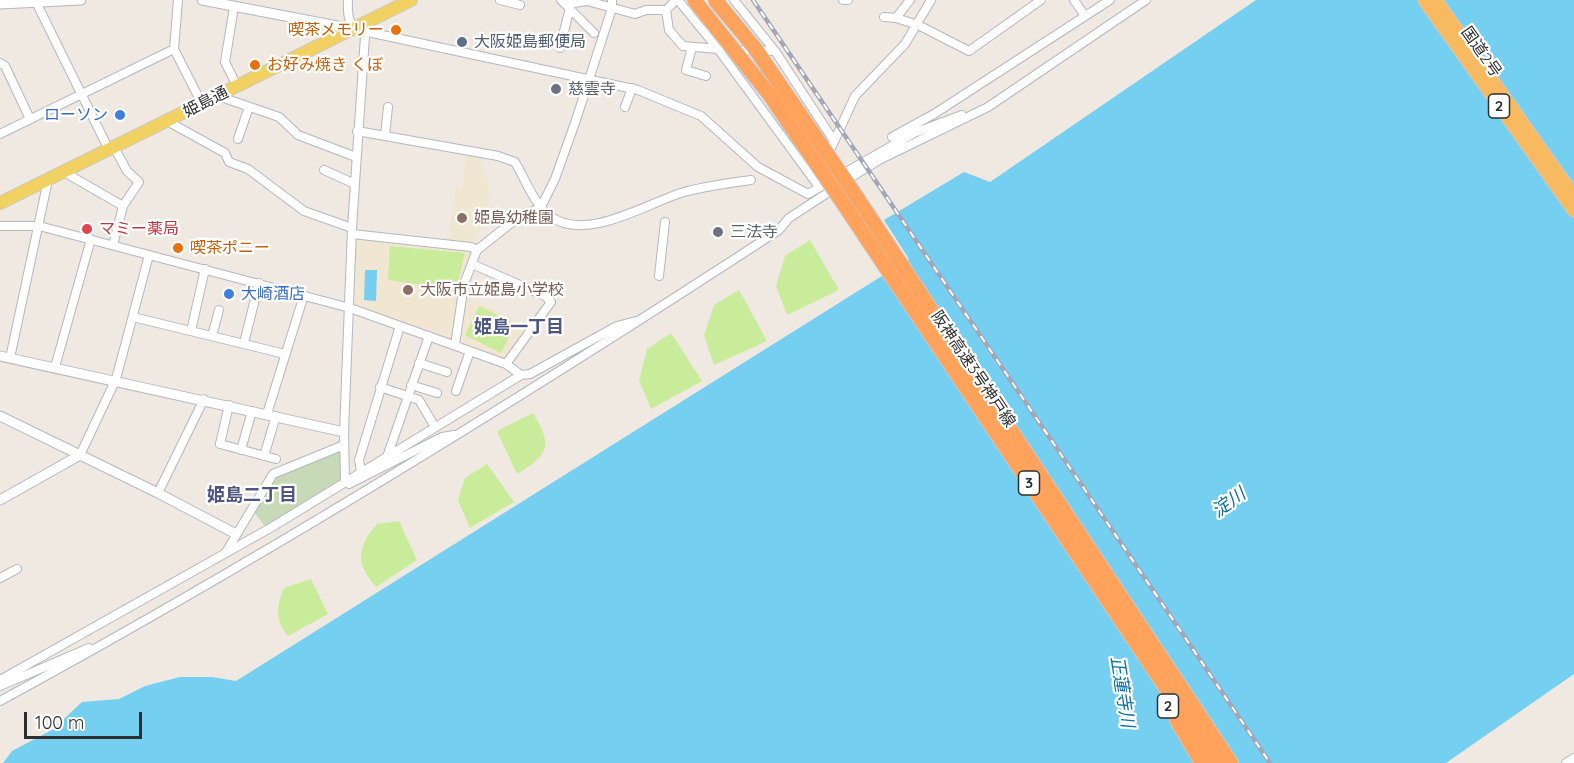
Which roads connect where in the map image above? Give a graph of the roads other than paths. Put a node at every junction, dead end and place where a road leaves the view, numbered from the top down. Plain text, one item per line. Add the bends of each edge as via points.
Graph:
1 (81, 0) edge
2 (178, 0) edge
3 (202, 0) edge
4 (348, 0) edge
5 (411, 0) edge
6 (500, 0) edge
7 (677, 0) edge
8 (694, 0) edge
9 (715, 0) edge
10 (720, 0) edge
11 (734, 0) edge
12 (843, 0) edge
13 (848, 0) edge
14 (910, 0) edge
15 (931, 0) edge
16 (1041, 0) edge
17 (1074, 0) edge
18 (1110, 0) edge
19 (1146, 0) edge
20 (1424, 0) edge
21 (1436, 0) edge
22 (36, 2) junction
23 (566, 3) edge
24 (0, 4) edge
25 (612, 4) edge
26 (520, 6) dead end
27 (234, 7) junction
28 (666, 10) junction
29 (1085, 16) junction
30 (884, 17) dead end
31 (896, 18) junction
32 (918, 25) junction
33 (353, 29) junction
34 (594, 33) dead end
35 (692, 47) junction
36 (754, 47) junction
37 (560, 48) dead end
38 (718, 49) junction
39 (174, 50) junction
40 (775, 51) junction
41 (0, 63) edge
42 (706, 76) dead end
43 (590, 78) junction
44 (237, 86) junction
45 (632, 88) junction
46 (81, 93) junction
47 (218, 96) junction
48 (202, 104) junction
49 (249, 107) junction
50 (388, 107) dead end
51 (625, 107) dead end
52 (988, 107) junction
53 (30, 119) junction
54 (167, 121) junction
55 (357, 130) junction
56 (0, 134) edge
57 (385, 136) junction
58 (892, 137) dead end
59 (238, 139) dead end
60 (834, 141) junction
61 (111, 149) junction
62 (356, 157) junction
63 (324, 170) dead end
64 (64, 172) junction
65 (48, 180) junction
66 (751, 180) dead end
67 (355, 184) junction
68 (819, 187) junction
69 (1574, 196) edge
70 (2, 198) edge
71 (123, 206) junction
72 (541, 207) junction
73 (1574, 211) edge
74 (665, 222) dead end
75 (0, 226) edge
76 (39, 226) junction
77 (352, 231) junction
78 (91, 239) junction
79 (113, 245) junction
80 (477, 250) junction
81 (150, 255) junction
82 (472, 264) junction
83 (205, 269) junction
84 (659, 276) dead end
85 (259, 283) junction
86 (304, 295) junction
87 (350, 308) junction
88 (219, 310) dead end
89 (133, 317) junction
90 (643, 319) junction
91 (400, 326) junction
92 (190, 331) junction
93 (213, 336) junction
94 (429, 336) junction
95 (244, 343) junction
96 (455, 345) junction
97 (470, 351) junction
98 (285, 354) junction
99 (5, 356) edge
100 (419, 363) junction
101 (506, 364) junction
102 (55, 367) junction
103 (447, 372) dead end
104 (521, 375) junction
105 (116, 379) junction
106 (411, 385) junction
107 (380, 387) junction
108 (456, 391) dead end
109 (437, 393) dead end
110 (407, 396) junction
111 (204, 399) junction
112 (229, 405) junction
113 (252, 411) junction
114 (271, 415) junction
115 (0, 416) edge
116 (435, 427) junction
117 (344, 432) junction
118 (460, 434) junction
119 (344, 445) junction
120 (241, 450) junction
121 (80, 456) junction
122 (264, 456) junction
123 (387, 457) junction
124 (276, 459) dead end
125 (361, 472) junction
126 (345, 481) junction
127 (158, 493) junction
128 (0, 500) edge
129 (236, 534) junction
130 (226, 554) junction
131 (17, 568) dead end
132 (0, 578) edge
133 (99, 646) junction
134 (1137, 646) junction
135 (0, 680) edge
136 (0, 686) edge
137 (0, 701) edge
138 (1574, 758) edge
139 (1202, 763) edge
140 (1216, 763) edge
141 (1232, 763) edge
142 (1566, 763) edge

1 - 22 street
2 - 39 street
3 - 27 street
4 - 33 street via 347,15
5 - 33 main road, 姫島通
6 - 26 street
7 - 28 street
7 - 38 street
8 - 134 highway, 阪神高速3号神戸線 / 3, bridge via 769,94
9 - 36 highway, 阪神高速3号神戸線 / 3, bridge
10 - 36 highway, 3, bridge
11 - 40 street
12 - 13 street
14 - 31 street
15 - 32 street
16 - 32 street via 969,51
17 - 29 street
18 - 29 street
19 - 52 street
20 - 73 highway, 国道2号 / 2
21 - 69 highway, 国道2号 / 2
22 - 24 street
22 - 46 street
23 - 25 street
23 - 34 street
23 - 37 street
25 - 28 street via 635,14
25 - 43 street
27 - 33 street
27 - 44 street via 225,62
28 - 35 street via 672,37 682,46
29 - 58 street
30 - 31 street
31 - 32 street
32 - 60 street via 855,96
33 - 43 street
33 - 44 main road, 姫島通
33 - 55 street via 365,36
35 - 38 street
35 - 42 street via 686,70
36 - 141 highway, 阪神高速3号神戸線 / 3, bridge
38 - 40 street
38 - 68 street
39 - 46 street
39 - 48 street
40 - 60 street
41 - 53 street
43 - 45 street
43 - 72 street via 555,179
44 - 47 main road, 姫島通
45 - 51 street
45 - 68 street via 701,116 758,167 808,194
46 - 53 street
46 - 61 street
47 - 48 main road, 姫島通
47 - 49 street
48 - 54 main road, 姫島通
49 - 59 street
49 - 62 street via 279,117 298,135
50 - 57 street
52 - 68 street via 914,133
52 - 90 street via 889,155 832,189 789,218 779,230
53 - 56 street
54 - 61 main road, 姫島通
54 - 77 street via 225,153 229,162 247,168 304,211
55 - 57 street
55 - 62 street
57 - 72 street via 515,162
60 - 68 street via 822,167
61 - 64 main road, 姫島通
61 - 71 street via 139,182
62 - 67 street
63 - 67 street
64 - 65 main road, 姫島通
64 - 71 street
65 - 70 main road, 姫島通
65 - 76 street
66 - 72 street via 716,183 596,224 566,223 551,217
67 - 77 street
71 - 79 street
72 - 80 street
74 - 84 street
75 - 76 street
76 - 78 street
76 - 99 street
77 - 80 street
77 - 87 street
78 - 79 street
78 - 102 street
79 - 81 street
80 - 82 street
81 - 83 street
81 - 89 street
82 - 96 street via 464,284
82 - 101 street via 551,302
83 - 85 street
83 - 92 street
85 - 86 street
85 - 95 street
86 - 87 street
86 - 98 street
87 - 91 street
87 - 117 street
88 - 93 street
89 - 92 street
89 - 105 street
90 - 104 street via 617,326 530,374
90 - 118 street
91 - 94 street
91 - 107 street
92 - 93 street
93 - 95 street
94 - 96 street
94 - 100 street
95 - 98 street
96 - 97 street
97 - 101 street
97 - 108 street
98 - 114 street
99 - 102 street
100 - 103 street
100 - 106 street
101 - 104 street
102 - 105 street
104 - 116 street
105 - 111 street
105 - 121 street
106 - 109 street
106 - 110 street
107 - 110 street
107 - 125 street via 359,460
110 - 116 street via 419,400
110 - 123 street
111 - 112 street
111 - 127 street
112 - 113 street
112 - 120 street via 220,444
113 - 114 street
113 - 120 street
114 - 117 street
114 - 122 street
115 - 121 street
116 - 123 street
117 - 119 street
118 - 126 street via 442,437 361,479 348,484
118 - 133 street
119 - 126 street
119 - 129 street via 273,474
120 - 122 street
121 - 127 street
121 - 128 street
122 - 124 street
123 - 125 street
125 - 126 street
126 - 130 street
127 - 129 street
129 - 130 street
130 - 135 street
131 - 132 street
133 - 136 street
133 - 137 street
134 - 139 highway, 2
134 - 140 highway, 阪神高速3号神戸線 / 3
138 - 142 street

